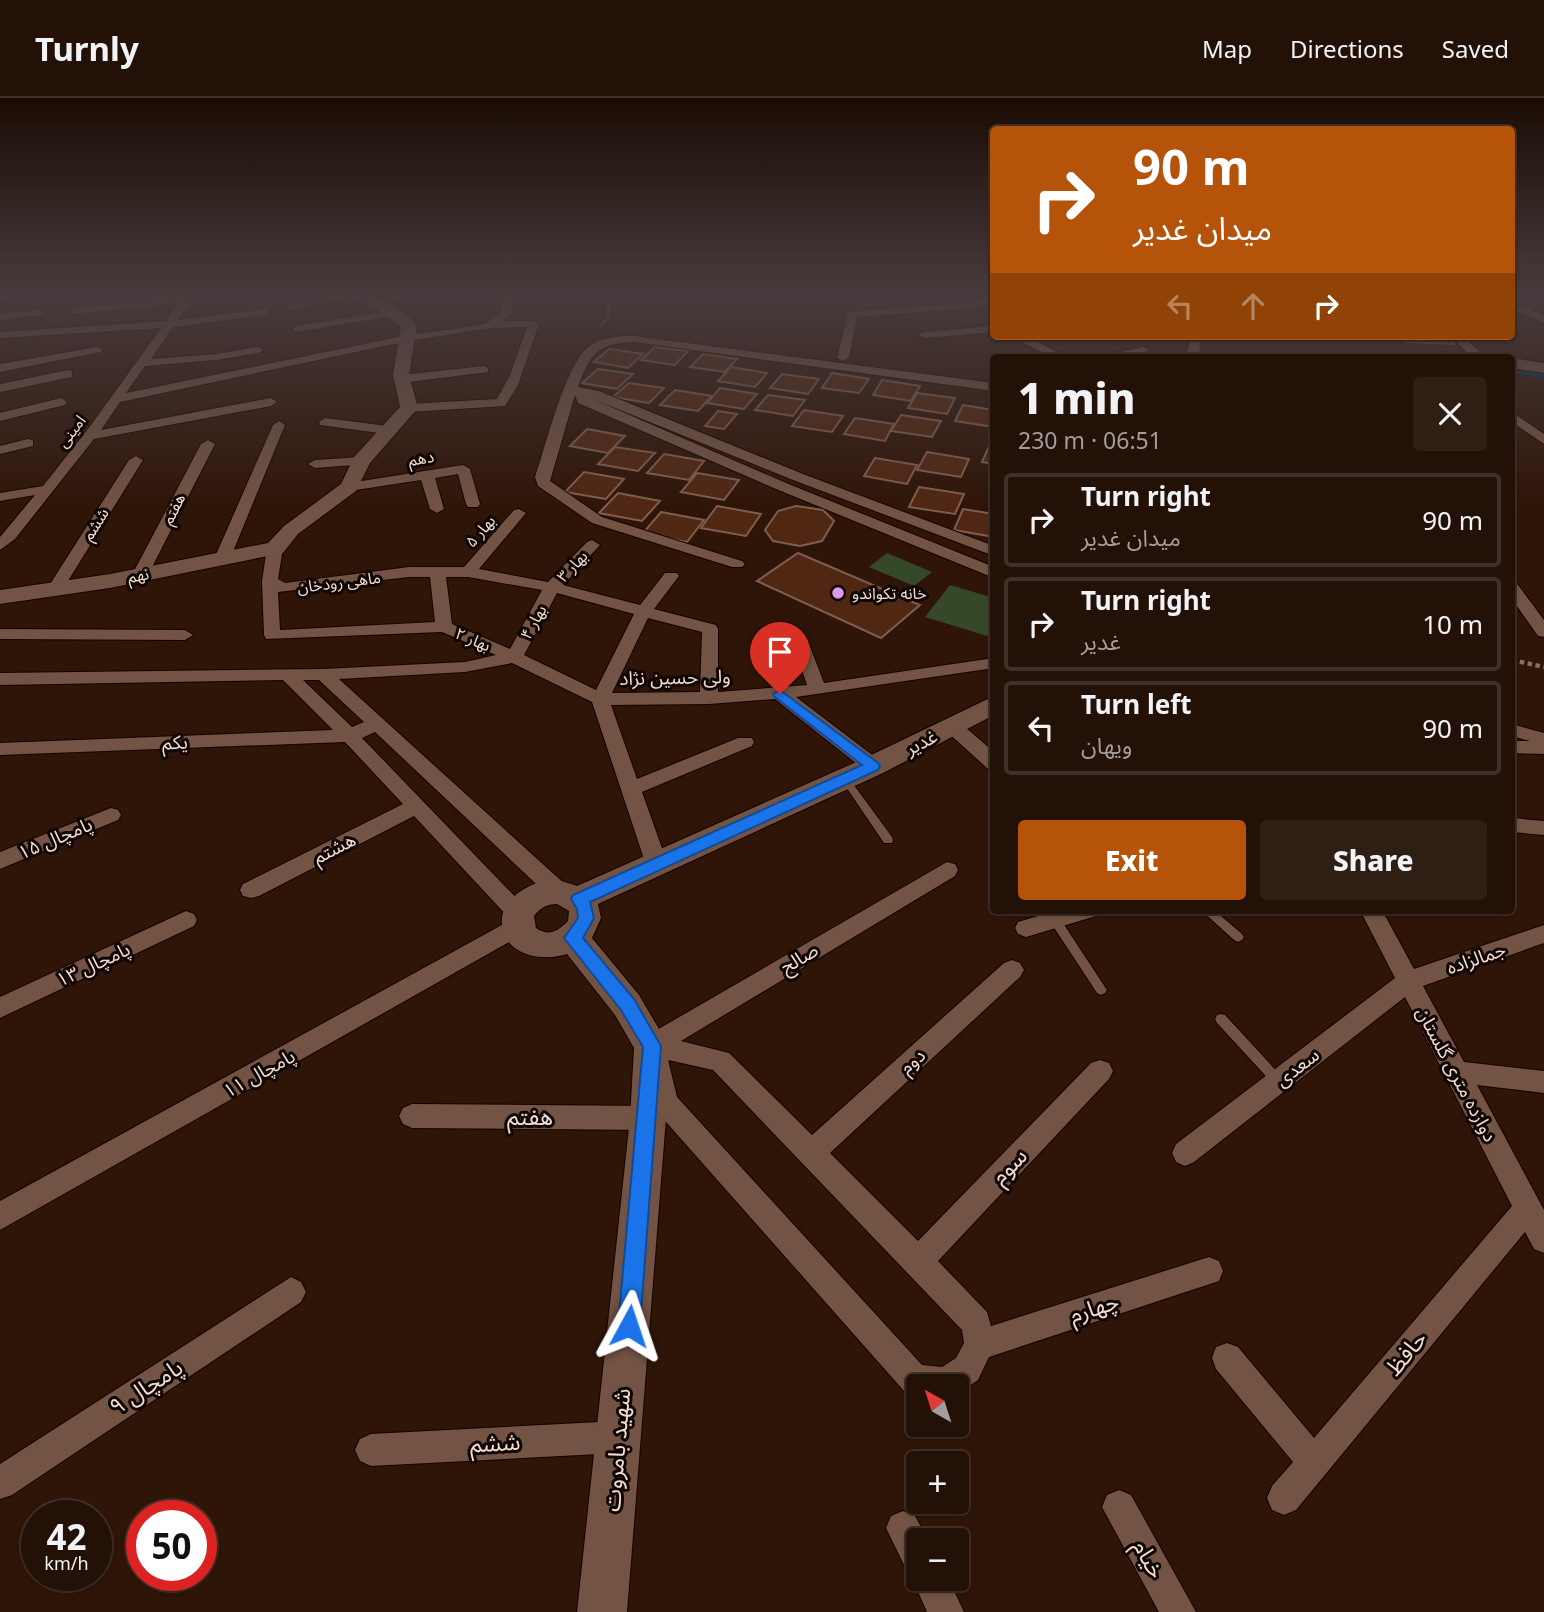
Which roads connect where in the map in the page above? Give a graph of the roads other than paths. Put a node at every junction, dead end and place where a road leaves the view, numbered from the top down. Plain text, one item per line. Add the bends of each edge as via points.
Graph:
1 (140, 366) edge
2 (276, 366) edge
3 (401, 366) edge
4 (517, 366) edge
5 (583, 366) edge
6 (834, 366) edge
7 (484, 370) dead end
8 (68, 374) dead end
9 (401, 379) junction
10 (990, 386) edge
11 (0, 388) edge
12 (576, 391) junction
13 (117, 399) junction
14 (61, 402) dead end
15 (271, 402) dead end
16 (409, 408) junction
17 (0, 417) edge
18 (1515, 418) edge
19 (325, 422) dead end
20 (279, 425) dead end
21 (387, 430) junction
22 (90, 436) junction
23 (1544, 440) edge
24 (27, 443) dead end
25 (208, 444) dead end
26 (0, 450) edge
27 (136, 460) dead end
28 (361, 461) junction
29 (315, 464) dead end
30 (427, 475) junction
31 (798, 477) junction
32 (781, 486) junction
33 (349, 487) junction
34 (48, 489) junction
35 (0, 497) edge
36 (473, 504) dead end
37 (437, 509) dead end
38 (519, 513) dead end
39 (0, 545) edge
40 (592, 545) dead end
41 (275, 548) junction
42 (990, 549) edge
43 (222, 559) junction
44 (737, 564) dead end
45 (437, 571) junction
46 (990, 571) edge
47 (468, 572) junction
48 (140, 575) junction
49 (671, 576) dead end
50 (270, 581) junction
51 (552, 587) junction
52 (55, 589) junction
53 (1515, 592) edge
54 (0, 597) edge
55 (643, 612) junction
56 (444, 627) junction
57 (1544, 632) edge
58 (0, 634) edge
59 (186, 635) dead end
60 (801, 643) dead end
61 (514, 657) junction
62 (990, 664) edge
63 (323, 674) junction
64 (288, 676) junction
65 (0, 679) edge
66 (818, 690) junction
67 (780, 694) junction
68 (709, 698) junction
69 (600, 699) junction
70 (990, 706) edge
71 (376, 724) junction
72 (952, 726) junction
73 (1515, 731) edge
74 (351, 736) junction
75 (1544, 739) edge
76 (745, 742) dead end
77 (1515, 747) edge
78 (1544, 748) edge
79 (0, 749) edge
80 (990, 760) edge
81 (873, 766) junction
82 (845, 779) junction
83 (633, 788) junction
84 (417, 806) junction
85 (111, 815) dead end
86 (1515, 825) edge
87 (1544, 828) edge
88 (888, 840) dead end
89 (0, 861) edge
90 (657, 865) junction
91 (947, 870) dead end
92 (251, 890) dead end
93 (569, 895) junction
94 (1070, 914) edge
95 (1212, 914) edge
96 (1373, 914) edge
97 (186, 920) dead end
98 (518, 921) junction
99 (1026, 928) dead end
100 (1544, 934) edge
101 (1238, 937) dead end
102 (573, 938) junction
103 (1012, 970) dead end
104 (1408, 981) junction
105 (1101, 990) dead end
106 (0, 1008) edge
107 (1221, 1019) dead end
108 (652, 1046) junction
109 (1100, 1071) dead end
110 (1457, 1072) junction
111 (1278, 1081) junction
112 (1544, 1082) edge
113 (412, 1116) dead end
114 (648, 1118) junction
115 (811, 1153) junction
116 (1185, 1153) dead end
117 (1528, 1208) junction
118 (0, 1216) edge
119 (1544, 1239) edge
120 (918, 1261) junction
121 (1209, 1271) dead end
122 (291, 1292) dead end
123 (979, 1345) junction
124 (1227, 1358) dead end
125 (619, 1437) junction
126 (371, 1450) dead end
127 (1314, 1464) junction
128 (0, 1483) edge
129 (1284, 1498) dead end
130 (1119, 1507) dead end
131 (903, 1528) dead end
132 (906, 1534) edge
133 (936, 1591) edge
134 (602, 1612) edge
135 (946, 1612) edge
136 (1178, 1612) edge

1 - 13 street, امینی
2 - 13 street
3 - 9 main road
4 - 16 street via 510,391 501,403
5 - 12 street
6 - 10 street
7 - 9 street
8 - 11 street
9 - 16 main road
12 - 31 street via 595,394
12 - 32 street via 582,400
12 - 44 street via 543,483 597,520
13 - 22 street, امینی
14 - 17 street
15 - 22 street
16 - 21 main road
18 - 23 street
19 - 21 street
20 - 43 street
21 - 28 main road
22 - 34 street, امینی
24 - 26 street
25 - 48 street, هفتم
27 - 52 street, ششم
28 - 29 street
28 - 33 main road
30 - 33 street, دهم
30 - 36 street, دهم via 463,469
30 - 37 street
31 - 32 street
31 - 42 street
32 - 46 street
33 - 41 main road via 291,530
34 - 35 street
34 - 39 street, امینی
38 - 47 street, بهار ۵
40 - 51 street, بهار ۳
41 - 43 main road, نهم
41 - 50 street, ماهی رودخان
43 - 48 main road, نهم
45 - 47 street, ماهی رودخان
45 - 50 street, ماهی رودخان via 296,588
45 - 56 street, بهار ۲
47 - 51 street, ماهی رودخان
48 - 52 main road, نهم
49 - 55 street
50 - 56 street via 272,635
51 - 55 street, ماهی رودخان
51 - 61 street, بهار ۴
52 - 54 main road, نهم
53 - 57 street
55 - 68 street, ماهی رودخان via 710,629
55 - 69 street
56 - 61 street, بهار ۲
58 - 59 street
60 - 66 street
61 - 63 street via 465,667
61 - 69 street, ولی حسین نژاد
62 - 66 street, ولی حسین نژاد
63 - 64 street
63 - 71 street
64 - 65 street
64 - 74 street
66 - 67 street, ولی حسین نژاد
67 - 68 street, ولی حسین نژاد
67 - 81 street
68 - 69 street, ولی حسین نژاد
69 - 83 street
70 - 72 main road, غدیر
71 - 74 street
71 - 93 street
72 - 80 street
72 - 81 main road, غدیر
73 - 75 street
74 - 79 street, یکم
74 - 84 street
76 - 83 street
77 - 78 street
81 - 82 main road, غدیر
82 - 88 lane
82 - 90 main road, غدیر
83 - 90 street
84 - 92 street, هشتم
84 - 98 street
85 - 89 street, پامچال ۱۵
86 - 87 street
90 - 93 main road, غدیر
91 - 108 street, صالح
93 - 98 main road via 542,894 528,902
93 - 102 main road via 585,908 586,918
94 - 99 street
94 - 105 lane
95 - 101 lane
96 - 104 street, دوازده متری گلستان
97 - 106 street, پامچال ۱۳
98 - 102 main road via 524,939 538,946
98 - 118 street, پامچال ۱۱
100 - 104 street, جمالزاده
102 - 108 main road via 628,1005
103 - 115 street, دوم
104 - 110 street, دوازده متری گلستان
104 - 111 street, سعدی
107 - 111 lane
108 - 114 main road, شهید بامروت
108 - 115 street via 720,1061
108 - 123 street via 666,1103 915,1380 946,1383 967,1369
109 - 120 street, سوم
110 - 112 street
110 - 117 street, دوازده متری گلستان
111 - 116 street, سعدی
113 - 114 street, هفتم
114 - 125 main road, شهید بامروت
115 - 120 street
117 - 119 street, دوازده متری گلستان
117 - 127 street, حافظ
120 - 123 street via 976,1323
121 - 123 street, چهارم
122 - 128 street, پامچال ۹
124 - 127 street
125 - 126 street, ششم
125 - 134 main road, شهید بامروت
127 - 129 street, حافظ
130 - 136 street, خیام
131 - 132 street
133 - 135 street

